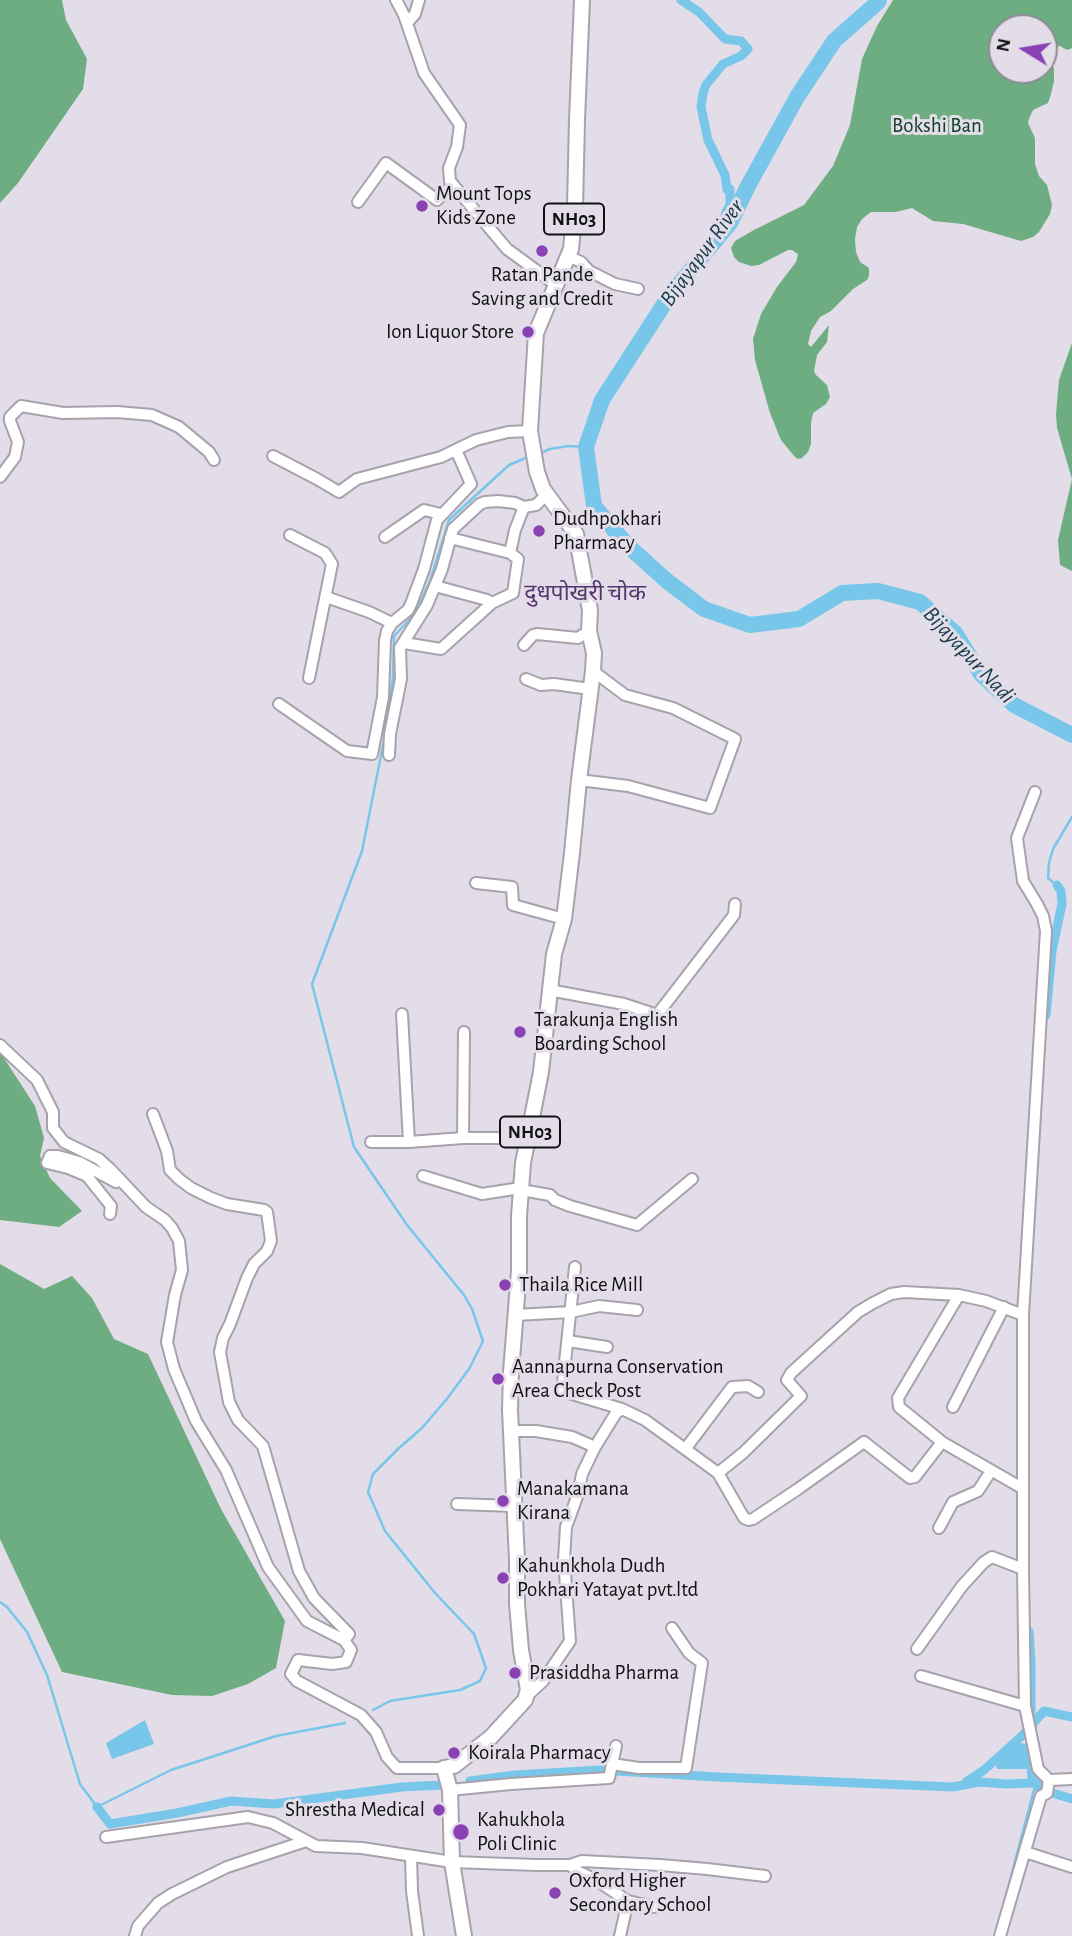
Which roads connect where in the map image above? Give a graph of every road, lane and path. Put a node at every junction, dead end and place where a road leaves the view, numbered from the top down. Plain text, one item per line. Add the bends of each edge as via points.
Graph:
1 (396, 0) edge
2 (419, 0) edge
3 (582, 0) edge
4 (407, 23) junction
5 (453, 185) junction
6 (358, 202) dead end
7 (568, 256) junction
8 (556, 285) junction
9 (638, 289) dead end
10 (530, 431) junction
11 (456, 450) junction
12 (273, 456) dead end
13 (214, 460) dead end
14 (0, 477) edge
15 (547, 494) junction
16 (524, 507) junction
17 (441, 514) junction
18 (290, 535) dead end
19 (385, 537) dead end
20 (450, 538) junction
21 (510, 553) junction
22 (435, 586) junction
23 (326, 597) junction
24 (492, 603) junction
25 (392, 623) junction
26 (589, 631) junction
27 (404, 643) junction
28 (524, 645) dead end
29 (593, 671) junction
30 (309, 678) dead end
31 (526, 679) dead end
32 (590, 689) junction
33 (279, 704) dead end
34 (389, 755) dead end
35 (579, 780) junction
36 (1035, 792) dead end
37 (476, 883) dead end
38 (734, 910) dead end
39 (564, 919) junction
40 (550, 990) junction
41 (402, 1014) dead end
42 (464, 1032) dead end
43 (0, 1045) edge
44 (153, 1114) dead end
45 (463, 1138) junction
46 (529, 1138) junction
47 (371, 1142) dead end
48 (409, 1142) junction
49 (424, 1177) dead end
50 (119, 1178) junction
51 (692, 1179) dead end
52 (521, 1191) junction
53 (110, 1214) dead end
54 (575, 1267) dead end
55 (959, 1295) junction
56 (1004, 1307) junction
57 (637, 1310) dead end
58 (571, 1312) junction
59 (515, 1315) junction
60 (1023, 1315) junction
61 (568, 1341) junction
62 (607, 1347) dead end
63 (758, 1392) dead end
64 (953, 1407) dead end
65 (622, 1409) junction
66 (510, 1431) junction
67 (942, 1442) junction
68 (595, 1447) junction
69 (686, 1448) junction
70 (991, 1471) junction
71 (718, 1473) junction
72 (1022, 1488) junction
73 (457, 1504) dead end
74 (514, 1506) junction
75 (939, 1528) dead end
76 (1023, 1569) junction
77 (671, 1628) dead end
78 (344, 1640) junction
79 (917, 1649) dead end
80 (921, 1676) dead end
81 (528, 1695) junction
82 (1025, 1706) junction
83 (616, 1746) dead end
84 (612, 1764) junction
85 (444, 1768) junction
86 (1072, 1779) edge
87 (1049, 1780) junction
88 (450, 1790) junction
89 (106, 1836) dead end
90 (306, 1840) junction
91 (1025, 1852) junction
92 (411, 1856) junction
93 (452, 1862) junction
94 (570, 1865) junction
95 (1072, 1867) edge
96 (765, 1876) dead end
97 (628, 1902) junction
98 (654, 1907) dead end
99 (135, 1936) edge
100 (418, 1936) edge
101 (464, 1936) edge
102 (620, 1936) edge
103 (1000, 1936) edge

1 - 4 street
2 - 4 street
3 - 7 main road, NH03 via 575,207
4 - 5 street via 424,73 460,125 449,168
5 - 6 street via 437,200 386,163
5 - 8 street via 507,249
7 - 8 main road, NH03
7 - 9 street via 615,284
8 - 10 main road, NH03 via 535,340
10 - 11 street via 476,440
10 - 15 main road, NH03 via 537,472
11 - 12 street via 357,479 340,492
11 - 17 street via 471,484
13 - 14 street via 178,427 152,415 21,406 10,417 18,442 15,457
15 - 16 street via 536,505
15 - 26 main road, NH03 via 576,534 590,610
16 - 20 street via 498,501 480,504 458,523
16 - 21 street
17 - 19 street via 424,510
17 - 25 street via 411,604
18 - 23 street via 325,553 331,561
20 - 21 street
20 - 22 street
21 - 24 street via 518,559 513,593
22 - 24 street
22 - 27 street
23 - 25 street
23 - 30 street
24 - 27 street via 441,649
25 - 33 street via 385,640 383,697 372,754 347,751
26 - 28 street via 578,638 537,634
26 - 29 main road, NH03
27 - 34 street
29 - 32 main road, NH03
29 - 35 street via 625,695 673,708 735,739 710,808 628,786
31 - 32 street via 541,685
32 - 35 main road, NH03
35 - 39 main road, NH03
36 - 60 street via 1017,838 1023,881 1043,916 1046,931
37 - 39 street via 512,887 513,905
38 - 40 street via 657,1015
39 - 40 main road, NH03
40 - 46 main road, NH03
41 - 48 street
42 - 45 street
43 - 50 street via 37,1080 52,1112 53,1128 64,1142 99,1159
44 - 78 street via 170,1170 179,1179 211,1198 267,1212 271,1241 247,1278 220,1352 229,1402 238,1420 263,1446 299,1571 314,1598 349,1634
45 - 46 street
45 - 48 street
46 - 52 main road, NH03
47 - 48 street
49 - 52 street via 482,1194
50 - 53 street via 116,1182 79,1161 58,1156 50,1156 47,1163 87,1176 111,1206
50 - 78 street via 165,1220 179,1241 182,1270 167,1342 196,1421 226,1470 268,1567 307,1621
51 - 52 street via 637,1224 570,1206 550,1195
52 - 59 main road, NH03
54 - 58 street
55 - 56 street
55 - 67 street via 898,1398 899,1407
55 - 71 street via 891,1294 859,1312 791,1373 787,1380 801,1396
56 - 60 street
56 - 64 street
57 - 58 street via 599,1306
58 - 59 street
58 - 61 street
59 - 66 main road, NH03
60 - 72 street
61 - 62 street
61 - 65 street via 562,1391
63 - 69 street via 748,1386 732,1388
65 - 68 street
65 - 69 street
66 - 68 street via 572,1437
66 - 74 main road, NH03
67 - 70 street
67 - 71 street via 912,1478 864,1442 753,1519 744,1518
68 - 81 street via 566,1527 569,1641
69 - 71 street
70 - 72 street
70 - 75 street via 978,1491 953,1502
72 - 76 street
73 - 74 street
74 - 81 main road, NH03 via 517,1604
76 - 79 street via 988,1558
76 - 82 street
77 - 84 street via 702,1663 686,1769
78 - 85 street via 351,1650 346,1662 298,1660 291,1674 360,1715 397,1768
80 - 82 street
81 - 85 main road via 491,1737 454,1766
82 - 87 street via 1034,1757
83 - 84 street
84 - 88 street via 609,1777
85 - 88 main road
86 - 87 street
87 - 91 street
88 - 93 main road
89 - 90 street via 248,1817 273,1823
90 - 92 street via 316,1846
90 - 99 street via 227,1867 172,1894 158,1903
91 - 95 street
91 - 103 street
92 - 93 street
92 - 100 street
93 - 94 street
93 - 101 main road
94 - 96 street via 582,1861 660,1865
94 - 97 street
97 - 98 street
97 - 102 street

